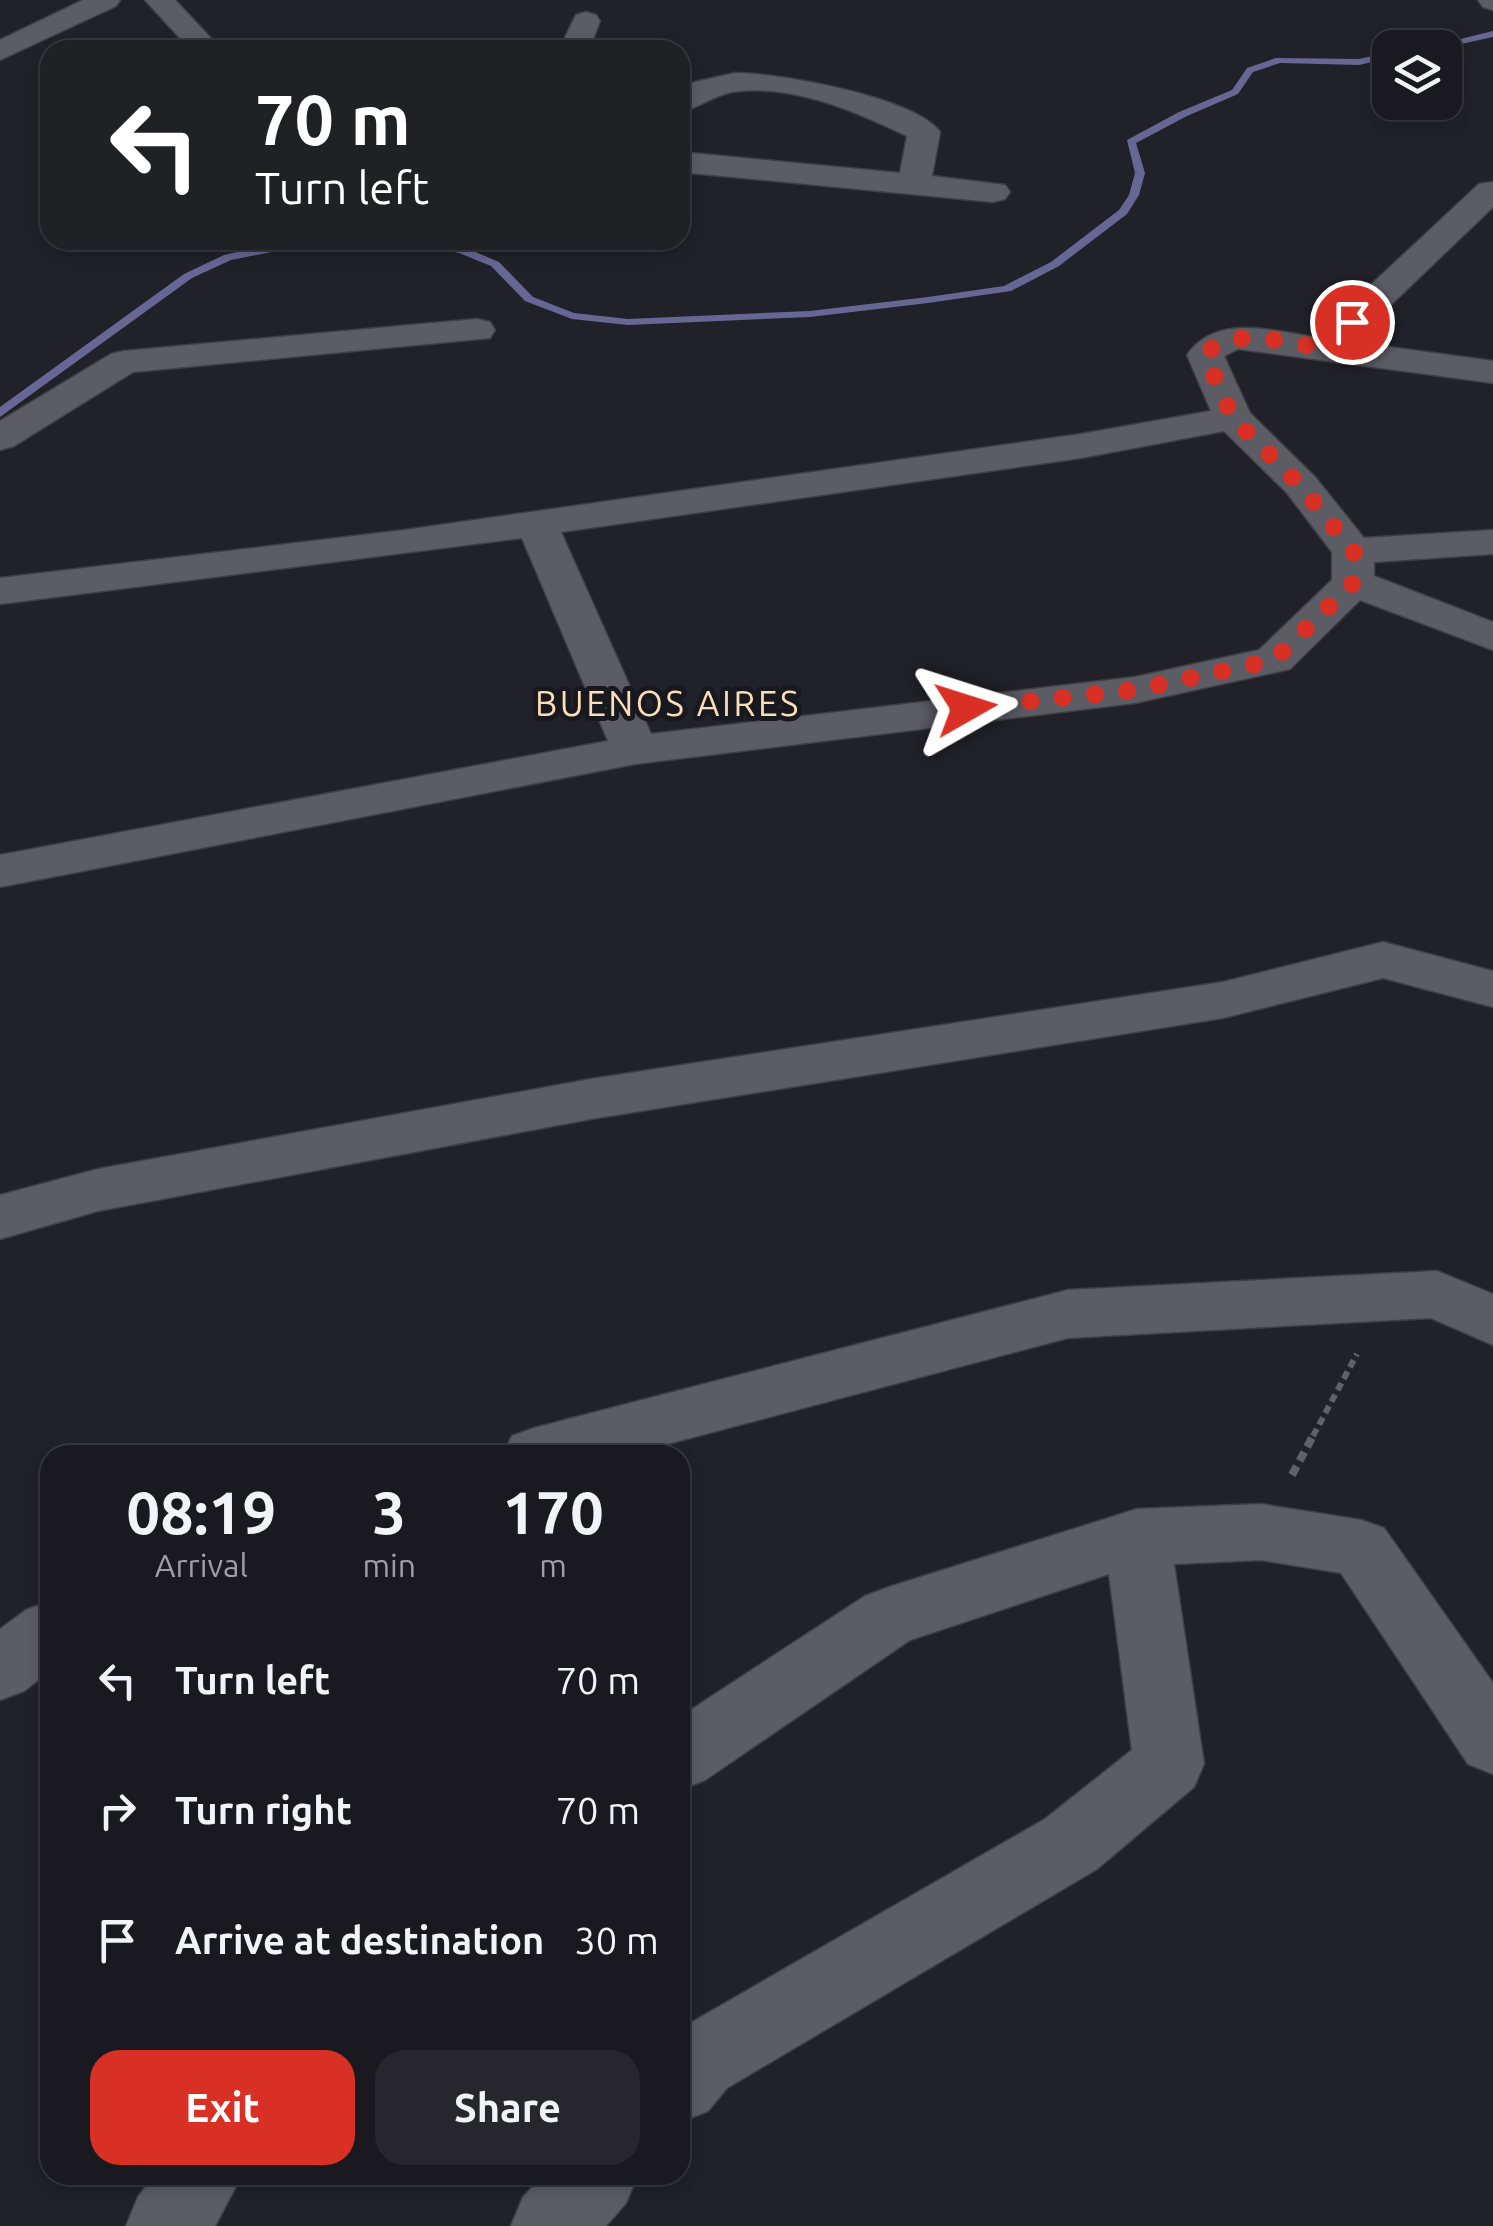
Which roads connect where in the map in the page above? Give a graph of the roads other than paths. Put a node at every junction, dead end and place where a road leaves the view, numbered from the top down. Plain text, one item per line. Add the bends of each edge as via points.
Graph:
1 (106, 0) edge
2 (159, 0) edge
3 (586, 21) dead end
4 (197, 40) edge
5 (578, 40) edge
6 (0, 51) edge
7 (690, 95) edge
8 (690, 163) edge
9 (914, 185) junction
10 (1491, 191) edge
11 (993, 192) dead end
12 (477, 330) dead end
13 (1324, 348) junction
14 (1493, 372) edge
15 (1233, 418) junction
16 (0, 438) edge
17 (537, 524) junction
18 (1493, 542) edge
19 (1354, 567) junction
20 (0, 591) edge
21 (1493, 637) edge
22 (635, 750) junction
23 (0, 871) edge
24 (1493, 989) edge
25 (0, 1217) edge
26 (1493, 1321) edge
27 (569, 1445) edge
28 (1137, 1536) junction
29 (40, 1639) edge
30 (0, 1669) edge
31 (1493, 1741) edge
32 (690, 1750) edge
33 (690, 2072) edge
34 (195, 2185) edge
35 (589, 2185) edge
36 (166, 2226) edge
37 (552, 2226) edge

1 - 6 street
2 - 4 street
3 - 5 street
7 - 9 street via 720,84 783,84 882,111 924,132
8 - 9 street
9 - 11 street
10 - 13 street
12 - 16 street via 124,362
13 - 14 street
13 - 15 street via 1238,338 1214,344 1205,355
15 - 17 street
15 - 19 street via 1300,485
17 - 20 street
17 - 22 street
18 - 19 street
19 - 21 street
19 - 22 street via 1274,660 1135,690
22 - 23 street
24 - 25 street via 1383,960 1223,1000 591,1099 98,1190
26 - 27 street via 1437,1294 1068,1314
28 - 31 street via 1261,1532 1361,1548
28 - 32 street via 889,1617
28 - 33 street via 1169,1764 1071,1844
29 - 30 street
34 - 36 street
35 - 37 street

